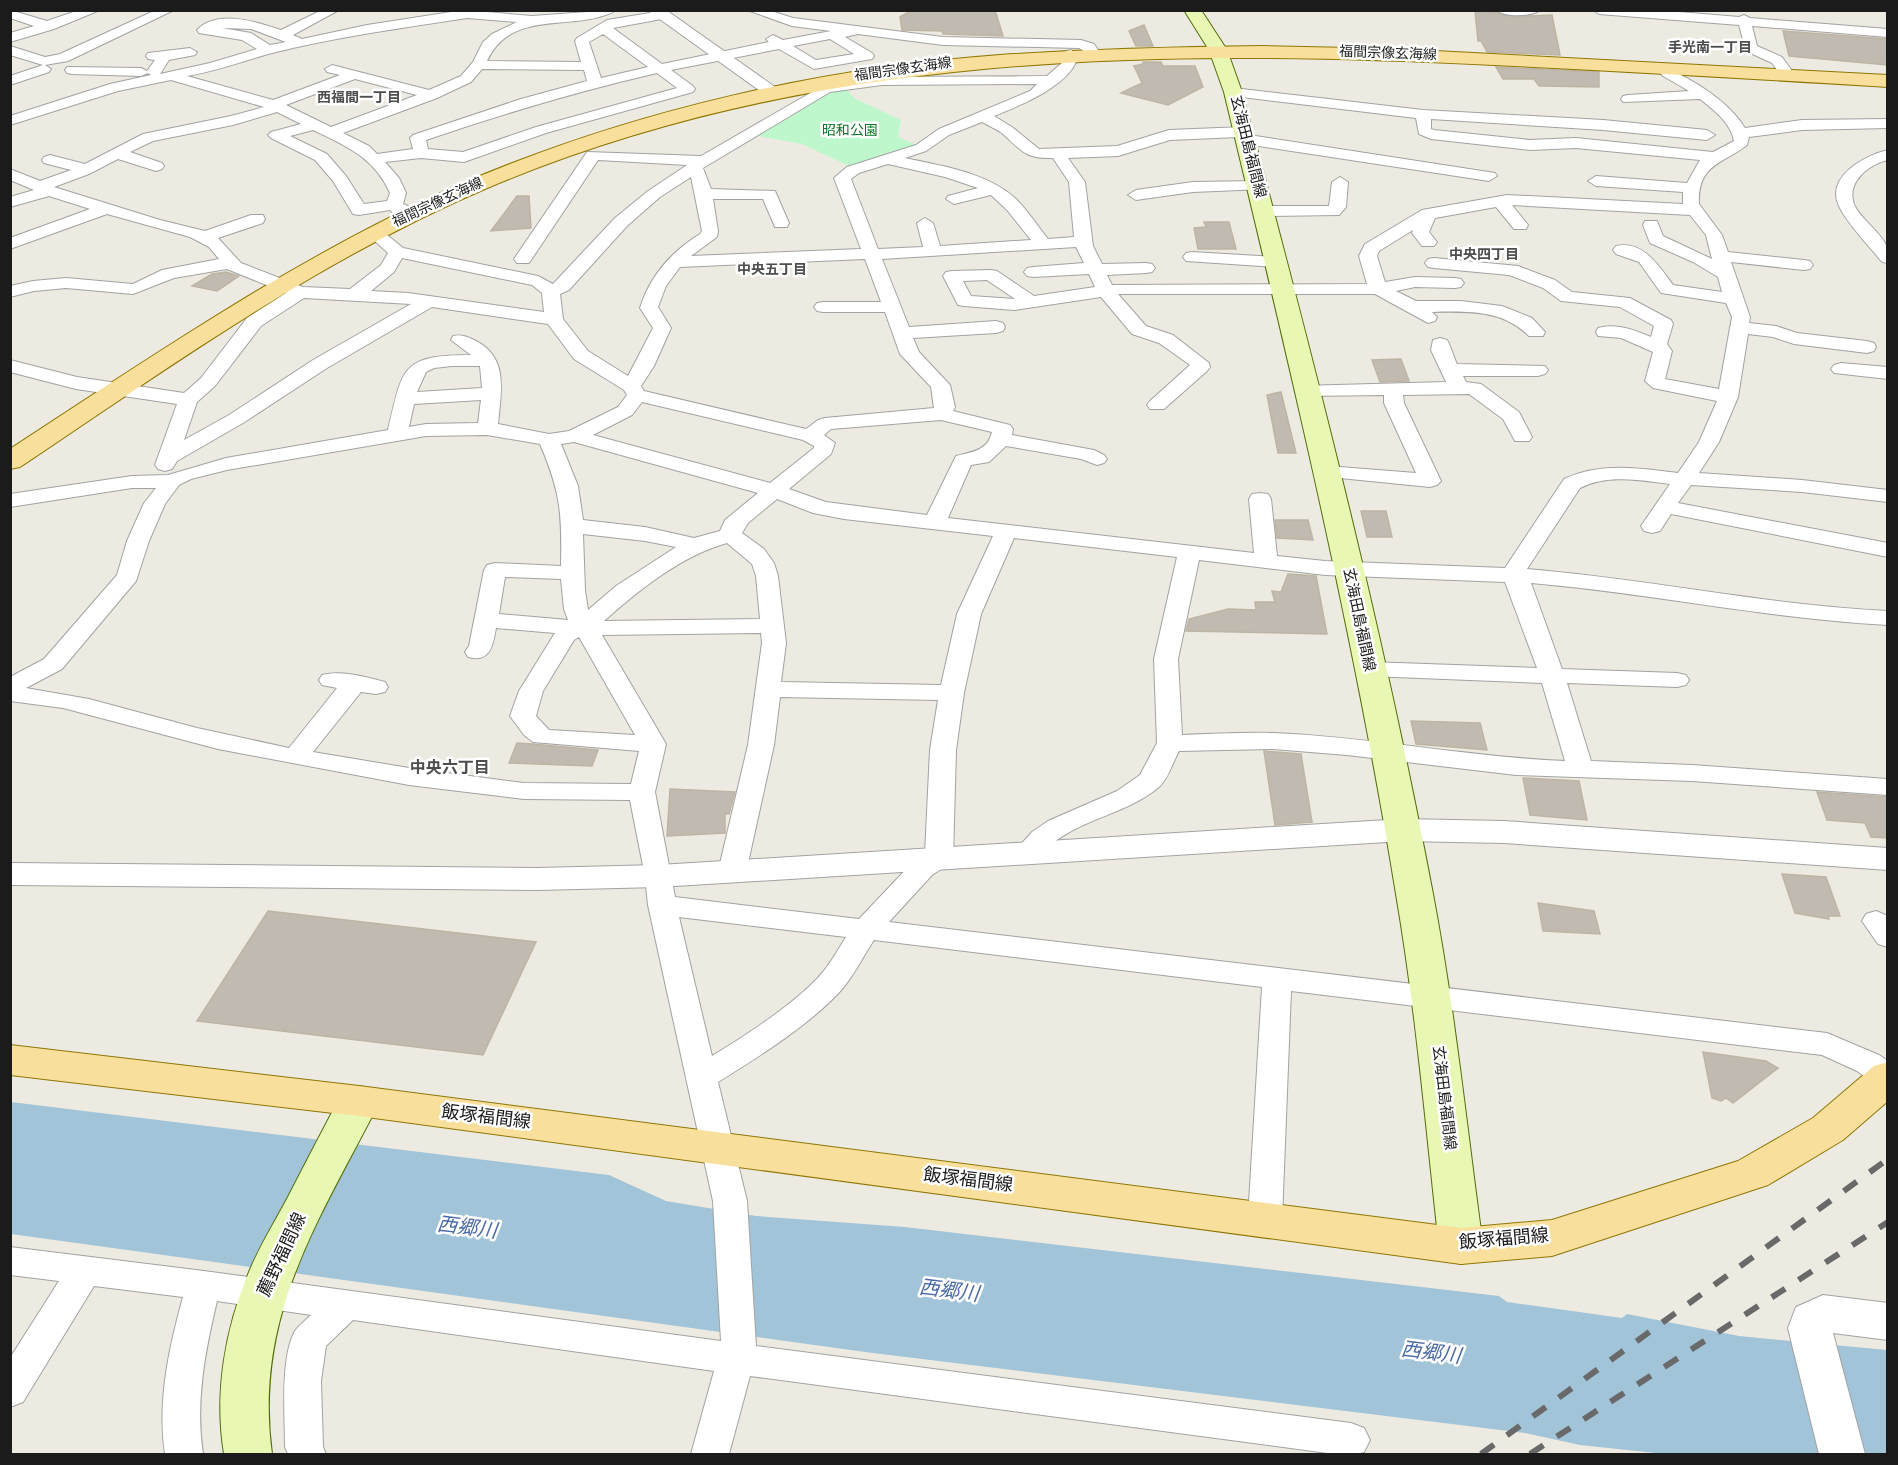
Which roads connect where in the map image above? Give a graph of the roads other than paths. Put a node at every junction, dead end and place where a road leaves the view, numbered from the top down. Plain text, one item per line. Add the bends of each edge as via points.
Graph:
1 (94, 10) edge
2 (333, 10) edge
3 (401, 10) edge
4 (610, 10) edge
5 (753, 10) edge
6 (1192, 10) edge
7 (1534, 10) edge
8 (1599, 10) edge
9 (1637, 10) edge
10 (1504, 11) edge
11 (132, 12) dead end
12 (468, 12) edge
13 (162, 13) edge
14 (659, 13) edge
15 (1653, 13) edge
16 (10, 14) edge
17 (254, 15) dead end
18 (770, 16) junction
19 (867, 16) dead end
20 (428, 19) junction
21 (532, 20) junction
22 (1744, 20) junction
23 (235, 24) junction
24 (49, 26) junction
25 (604, 28) junction
26 (367, 29) junction
27 (509, 31) junction
28 (837, 31) junction
29 (1887, 31) edge
30 (282, 35) junction
31 (10, 38) edge
32 (300, 43) junction
33 (780, 44) junction
34 (10, 50) edge
35 (268, 50) junction
36 (1218, 51) junction
37 (190, 52) dead end
38 (1093, 53) junction
39 (719, 54) junction
40 (1071, 54) junction
41 (478, 65) junction
42 (590, 66) junction
43 (659, 68) junction
44 (1663, 68) junction
45 (44, 69) dead end
46 (332, 69) dead end
47 (72, 70) dead end
48 (866, 71) junction
49 (160, 74) junction
50 (354, 75) junction
51 (1788, 75) junction
52 (1052, 80) junction
53 (10, 81) edge
54 (1887, 81) edge
55 (596, 83) junction
56 (824, 85) junction
57 (773, 92) junction
58 (1233, 92) junction
59 (432, 95) junction
60 (1702, 95) junction
61 (1628, 99) dead end
62 (277, 106) junction
63 (493, 111) junction
64 (1423, 114) junction
65 (983, 116) junction
66 (10, 121) edge
67 (1578, 124) junction
68 (1886, 124) edge
69 (315, 125) junction
70 (541, 130) junction
71 (1318, 131) dead end
72 (332, 132) junction
73 (1742, 133) junction
74 (1707, 135) dead end
75 (1245, 136) junction
76 (1614, 147) junction
77 (1305, 148) junction
78 (117, 153) junction
79 (421, 153) junction
80 (1057, 153) junction
81 (1713, 156) junction
82 (1887, 156) edge
83 (50, 159) dead end
84 (375, 159) junction
85 (886, 159) junction
86 (699, 164) junction
87 (156, 166) dead end
88 (87, 169) junction
89 (10, 174) edge
90 (1489, 176) dead end
91 (1596, 181) junction
92 (1340, 182) dead end
93 (1257, 186) junction
94 (1692, 188) junction
95 (44, 189) junction
96 (992, 190) junction
97 (703, 194) junction
98 (1136, 195) dead end
99 (954, 199) dead end
100 (82, 201) junction
101 (10, 202) edge
102 (1502, 202) junction
103 (1583, 203) junction
104 (106, 210) junction
105 (403, 210) junction
106 (1695, 210) junction
107 (1263, 211) junction
108 (1428, 214) junction
109 (35, 218) dead end
110 (257, 219) dead end
111 (781, 223) dead end
112 (925, 223) dead end
113 (1520, 225) dead end
114 (1651, 225) dead end
115 (374, 233) junction
116 (204, 237) junction
117 (1083, 241) junction
118 (1428, 242) dead end
119 (10, 244) edge
120 (1043, 244) junction
121 (1622, 250) dead end
122 (933, 251) junction
123 (397, 252) junction
124 (870, 254) junction
125 (1192, 257) dead end
126 (1887, 258) edge
127 (523, 259) dead end
128 (1275, 261) junction
129 (677, 262) junction
130 (231, 263) junction
131 (1434, 263) dead end
132 (1723, 265) junction
133 (1804, 265) dead end
134 (1146, 268) dead end
135 (1095, 269) junction
136 (1033, 272) dead end
137 (1455, 284) dead end
138 (1497, 287) dead end
139 (291, 288) junction
140 (1282, 290) junction
141 (1378, 290) junction
142 (551, 291) junction
143 (1106, 291) junction
144 (10, 292) edge
145 (354, 295) junction
146 (1733, 299) junction
147 (429, 301) junction
148 (1031, 302) dead end
149 (1413, 306) junction
150 (823, 307) dead end
151 (890, 307) junction
152 (1500, 311) junction
153 (1428, 317) dead end
154 (554, 319) junction
155 (996, 327) dead end
156 (1740, 327) junction
157 (1536, 332) dead end
158 (1605, 332) dead end
159 (900, 333) junction
160 (460, 340) dead end
161 (1440, 345) dead end
162 (1658, 345) junction
163 (1867, 347) dead end
164 (488, 360) junction
165 (10, 366) edge
166 (1841, 369) dead end
167 (1538, 370) dead end
168 (1887, 373) edge
169 (1454, 379) junction
170 (1394, 389) junction
171 (117, 390) junction
172 (634, 390) junction
173 (1307, 390) junction
174 (491, 394) junction
175 (406, 398) junction
176 (1728, 398) junction
177 (188, 400) junction
178 (1157, 405) dead end
179 (941, 414) junction
180 (487, 429) junction
181 (397, 434) junction
182 (574, 436) junction
183 (810, 436) junction
184 (1522, 437) dead end
185 (1001, 439) junction
186 (549, 440) junction
187 (167, 458) junction
188 (1097, 459) dead end
189 (10, 461) edge
190 (1327, 472) junction
191 (1684, 479) junction
192 (1716, 480) junction
193 (172, 481) junction
194 (775, 491) junction
195 (1887, 496) edge
196 (1260, 499) dead end
197 (10, 501) edge
198 (1666, 507) junction
199 (1713, 516) junction
200 (935, 522) junction
201 (574, 526) junction
202 (1652, 526) dead end
203 (1006, 531) junction
204 (730, 535) junction
205 (1884, 542) edge
206 (695, 545) junction
207 (1189, 552) junction
208 (1266, 560) junction
209 (1348, 569) junction
210 (574, 573) junction
211 (1512, 575) junction
212 (1887, 618) edge
213 (485, 620) junction
214 (772, 626) junction
215 (581, 628) junction
216 (477, 652) dead end
217 (1369, 669) junction
218 (1552, 675) junction
219 (1677, 680) dead end
220 (354, 684) dead end
221 (10, 687) edge
222 (770, 689) junction
223 (952, 693) junction
224 (10, 694) edge
225 (1170, 743) junction
226 (653, 744) junction
227 (1386, 751) junction
228 (296, 756) junction
229 (1580, 770) junction
230 (1887, 787) edge
231 (642, 792) junction
232 (1403, 830) junction
233 (1027, 853) junction
234 (939, 858) junction
235 (1887, 858) edge
236 (732, 872) junction
237 (10, 874) edge
238 (660, 890) junction
239 (866, 929) junction
240 (1277, 977) junction
241 (1430, 995) junction
242 (10, 1060) edge
243 (1887, 1077) edge
244 (701, 1078) junction
245 (353, 1114) junction
246 (718, 1148) junction
247 (1265, 1219) junction
248 (1461, 1246) junction
249 (10, 1261) edge
250 (85, 1270) junction
251 (267, 1281) junction
252 (204, 1285) junction
253 (346, 1305) junction
254 (1887, 1322) edge
255 (737, 1351) junction
256 (10, 1391) edge
257 (1351, 1440) dead end
258 (184, 1455) edge
259 (248, 1455) edge
260 (307, 1455) edge
261 (710, 1455) edge
262 (1842, 1455) edge

1 - 24 street
2 - 30 street
3 - 26 street
4 - 21 street via 581,18
5 - 18 street
6 - 36 main road, 玄海田島福間線
7 - 10 street
8 - 15 street
9 - 15 street
11 - 13 street
12 - 20 street
12 - 21 street
13 - 34 street via 63,58 44,61
14 - 25 street
14 - 39 street
15 - 22 street
16 - 24 street
17 - 23 street
18 - 28 street
18 - 33 street via 744,20
19 - 28 street
20 - 26 street
20 - 27 street
21 - 27 street
22 - 29 street
22 - 51 street via 1751,48 1777,60
23 - 30 street
23 - 35 street via 216,24 204,30 246,36
24 - 31 street
25 - 42 street via 582,41
25 - 43 street
26 - 32 street
27 - 41 street via 488,45
28 - 33 street
28 - 38 street via 860,30 943,41 1082,44
28 - 48 street
30 - 32 street
32 - 35 street
33 - 39 street
33 - 48 street via 814,65
35 - 49 street via 213,67
36 - 38 main road, 福間宗像玄海線
36 - 44 main road, 福間宗像玄海線
36 - 58 main road, 玄海田島福間線
37 - 49 street via 159,56
38 - 40 main road, 福間宗像玄海線
39 - 43 street
39 - 57 street
40 - 48 main road, 福間宗像玄海線
40 - 52 street via 1070,63
41 - 42 street
41 - 59 street via 466,79
42 - 55 street
43 - 55 street
43 - 70 street via 688,89
44 - 51 main road, 福間宗像玄海線
44 - 60 street
45 - 53 street
46 - 50 street
47 - 49 street
48 - 52 street
48 - 56 main road, 福間宗像玄海線
49 - 62 street
49 - 66 street
50 - 59 street
50 - 62 street
51 - 54 main road, 福間宗像玄海線
52 - 65 street via 1035,94
55 - 63 street
56 - 57 main road, 福間宗像玄海線
56 - 86 street
57 - 105 main road, 福間宗像玄海線 via 589,142
58 - 64 street
58 - 75 main road, 玄海田島福間線
59 - 72 street
60 - 61 street
60 - 73 street via 1728,115
62 - 69 street
62 - 78 street via 233,120 148,137
63 - 70 street
63 - 79 street via 418,138
64 - 67 street
64 - 76 street via 1424,131 1431,134 1530,145 1557,142
65 - 80 street via 1036,154
65 - 85 street via 944,132 921,148
67 - 74 street
67 - 76 street
68 - 73 street via 1802,125
69 - 72 street
69 - 105 street via 276,135 321,157 340,179 345,198 358,210
70 - 79 street via 464,157
71 - 77 street
72 - 84 street
73 - 81 street via 1742,142 1736,148
75 - 77 street
75 - 80 street via 1169,135 1118,151
75 - 93 main road, 玄海田島福間線
76 - 81 street
76 - 91 street via 1620,159 1600,173
77 - 90 street
78 - 87 street
78 - 88 street
79 - 84 street
80 - 117 street via 1077,182
81 - 94 street via 1703,164
82 - 126 street via 1857,168 1844,196 1846,205
83 - 88 street
84 - 105 street via 391,178
85 - 96 street
85 - 124 street via 842,178
86 - 97 street
86 - 127 street via 595,152
86 - 142 street via 621,222 563,286
88 - 95 street
89 - 95 street
91 - 94 street
91 - 103 street
92 - 107 street via 1338,207 1333,211
93 - 98 street via 1193,187
93 - 107 main road, 玄海田島福間線
94 - 106 street via 1691,204
95 - 100 street
95 - 101 street
96 - 99 street
96 - 120 street via 1007,199
97 - 111 street via 769,194
97 - 129 street via 708,237 693,244
100 - 104 street
100 - 109 street
102 - 103 street via 1522,199
102 - 108 street
102 - 113 street
103 - 106 street
104 - 116 street
104 - 119 street
105 - 115 main road, 福間宗像玄海線
106 - 132 street via 1714,235
107 - 128 main road, 玄海田島福間線
108 - 118 street via 1420,232
108 - 141 street via 1371,248 1368,256
110 - 116 street
112 - 122 street
114 - 132 street via 1656,239
115 - 123 street
115 - 139 main road, 福間宗像玄海線
116 - 130 street
117 - 120 street
117 - 135 street
120 - 122 street
121 - 146 street via 1645,258 1667,289
122 - 124 street
123 - 142 street via 504,272 538,281
123 - 145 street via 388,268
124 - 129 street
124 - 151 street
125 - 128 street
128 - 140 main road, 玄海田島福間線
129 - 172 street via 652,292 649,308 662,328
130 - 139 street
130 - 144 street via 168,274 142,288 66,283
131 - 162 street via 1513,263 1567,297 1624,302 1664,324
132 - 133 street
132 - 146 street
134 - 135 street
135 - 136 street
135 - 143 street
137 - 141 street via 1415,282
138 - 152 street
139 - 145 street
139 - 171 main road, 福間宗像玄海線
139 - 177 street via 254,322 208,382
140 - 141 street
140 - 143 street
140 - 173 main road, 玄海田島福間線
141 - 149 street
142 - 154 street
143 - 148 street
143 - 178 street via 1139,330 1166,339 1199,363 1200,367
145 - 147 street
146 - 156 street via 1741,317
147 - 154 street
147 - 187 street
149 - 152 street
149 - 153 street
150 - 151 street
151 - 159 street
152 - 157 street via 1527,322
154 - 172 street via 581,355
155 - 159 street
156 - 163 street
156 - 176 street
158 - 162 street via 1624,333
159 - 179 street via 910,354 940,385 945,407
160 - 164 street via 480,349
161 - 169 street
162 - 176 street via 1663,351 1655,381
164 - 174 street via 492,368
164 - 175 street via 425,365 415,372
165 - 171 street
166 - 168 street
167 - 169 street
169 - 170 street
169 - 184 street via 1474,388 1512,416
170 - 173 street
170 - 190 street via 1394,403 1430,481
171 - 177 street
171 - 189 main road, 福間宗像玄海線
172 - 182 street via 625,411
172 - 183 street
173 - 190 main road, 玄海田島福間線
174 - 175 street
174 - 180 street
175 - 181 street
176 - 191 street via 1709,442
177 - 187 street
179 - 183 street via 825,424
179 - 185 street via 1003,429
180 - 181 street
180 - 186 street
181 - 193 street via 226,464
182 - 186 street
182 - 194 street
183 - 194 street via 825,443 825,450
185 - 188 street
185 - 200 street via 982,458 963,460
186 - 201 street via 569,492
187 - 193 street via 162,472
190 - 209 main road, 玄海田島福間線
191 - 192 street
191 - 198 street
191 - 211 street via 1601,474 1582,477 1572,484
192 - 195 street
192 - 199 street
193 - 197 street via 132,482
193 - 221 street via 154,503 128,576 53,664
194 - 200 street via 821,508
194 - 204 street via 740,518
196 - 208 street
198 - 199 street
198 - 202 street
199 - 205 street
200 - 203 street
201 - 206 street via 645,534
201 - 210 street
203 - 207 street
203 - 223 street via 969,614
204 - 206 street
204 - 214 street via 763,563
206 - 215 street via 624,591
207 - 208 street
207 - 225 street via 1166,659
208 - 209 street
209 - 211 street
209 - 217 main road, 玄海田島福間線
210 - 213 street via 495,570
210 - 215 street via 572,598
211 - 212 street via 1632,587 1826,615
211 - 218 street via 1519,583
213 - 215 street
213 - 216 street
214 - 215 street
214 - 222 street
215 - 226 street via 590,635
215 - 226 street via 565,635 549,658 523,716 542,737
217 - 218 street
217 - 227 main road, 玄海田島福間線
218 - 219 street
218 - 229 street
220 - 228 street
222 - 223 street
222 - 236 street via 753,786
223 - 234 street via 943,750
224 - 228 street via 98,707 153,726
225 - 227 street via 1273,741
225 - 233 street via 1151,780 1126,797 1058,827
226 - 231 street
227 - 229 street via 1504,766
227 - 232 main road, 玄海田島福間線
228 - 231 street via 525,791
229 - 230 street via 1692,773
231 - 238 street
232 - 233 street
232 - 235 street via 1504,832
232 - 241 main road, 玄海田島福間線
233 - 234 street
234 - 236 street
234 - 239 street via 922,869
236 - 238 street
237 - 238 street via 537,879
238 - 239 street
238 - 244 street
239 - 240 street
239 - 244 street via 821,993 751,1047
240 - 241 street
240 - 247 street
241 - 243 street via 1827,1044 1868,1063
241 - 248 main road, 玄海田島福間線
242 - 245 main road, 飯塚福間線
243 - 248 main road, 飯塚福間線 via 1828,1129 1753,1173 1552,1238
244 - 246 street
245 - 246 main road, 飯塚福間線
245 - 251 main road, 薦野福間線
246 - 247 main road, 飯塚福間線
246 - 255 street via 730,1200
247 - 248 main road, 飯塚福間線
249 - 250 street
250 - 252 street
250 - 256 street
251 - 252 street
251 - 253 street
251 - 259 main road, 薦野福間線 via 246,1357 243,1425
252 - 258 street via 182,1389
253 - 255 street
253 - 260 street via 309,1339 303,1381
254 - 262 street via 1817,1321
255 - 257 street
255 - 261 street

